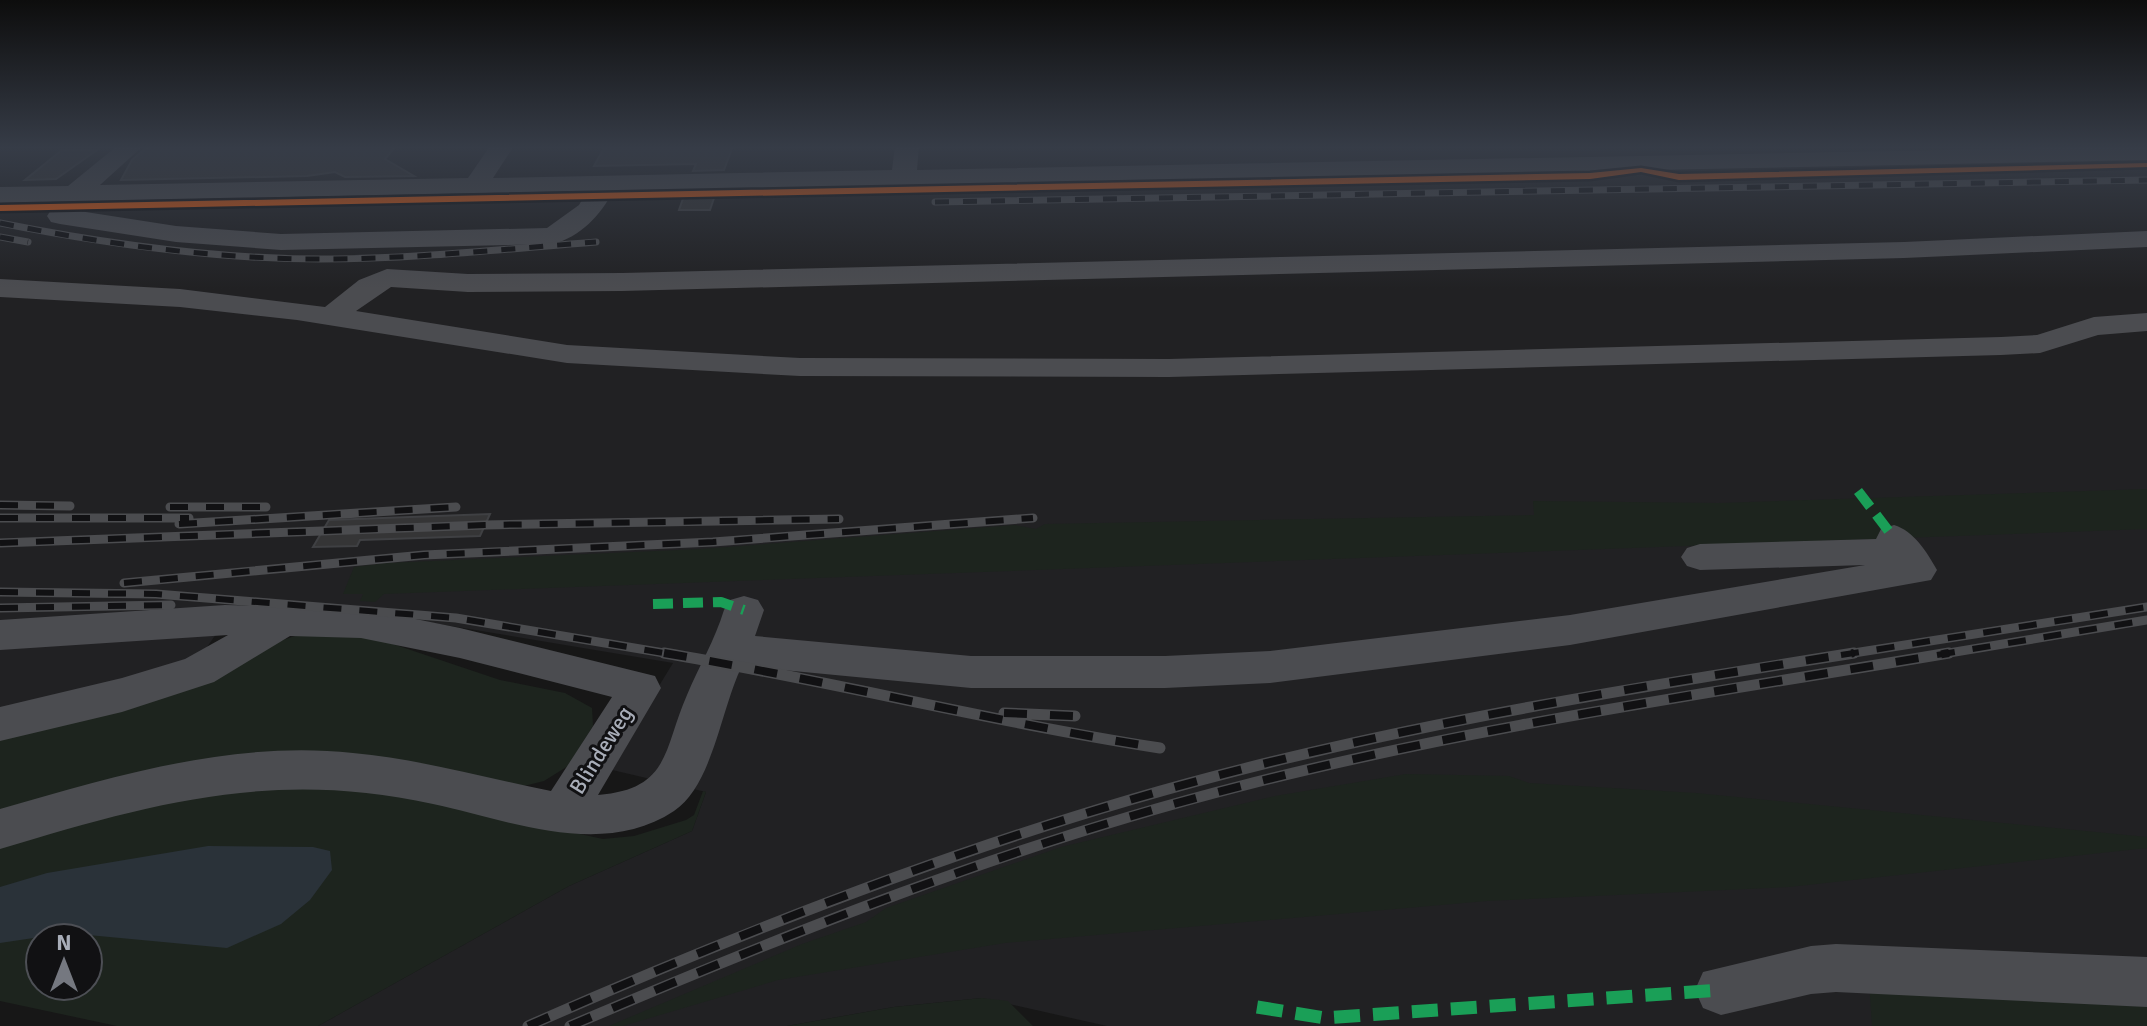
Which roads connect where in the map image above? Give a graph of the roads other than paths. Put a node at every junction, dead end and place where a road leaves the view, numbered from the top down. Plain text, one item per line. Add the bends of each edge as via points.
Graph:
1 (79, 194) edge
2 (306, 194) edge
3 (598, 194) edge
4 (0, 195) edge
5 (67, 205) junction
6 (2147, 239) edge
7 (0, 288) edge
8 (332, 316) junction
9 (2147, 322) edge
10 (1700, 557) dead end
11 (284, 621) junction
12 (0, 635) edge
13 (0, 724) edge
14 (562, 813) junction
15 (0, 829) edge
16 (2147, 982) edge
17 (1721, 990) dead end

1 - 5 street
2 - 5 street
3 - 5 street via 590,210 553,236 305,242 262,228 161,232
4 - 5 street
6 - 8 street via 1904,250 622,282 391,278 369,286
7 - 8 street via 180,298
8 - 9 street via 567,354 745,365 1007,370 2001,346 2040,344 2094,326
10 - 14 street via 1899,545 1918,570 1570,630 1270,667 971,672 737,630 673,784 626,811 602,816
11 - 12 street
11 - 13 street via 199,671
11 - 14 street, Blindeweg via 361,623 640,688
14 - 15 street, Blindeweg via 353,771 277,770 157,785
16 - 17 street via 1836,968

